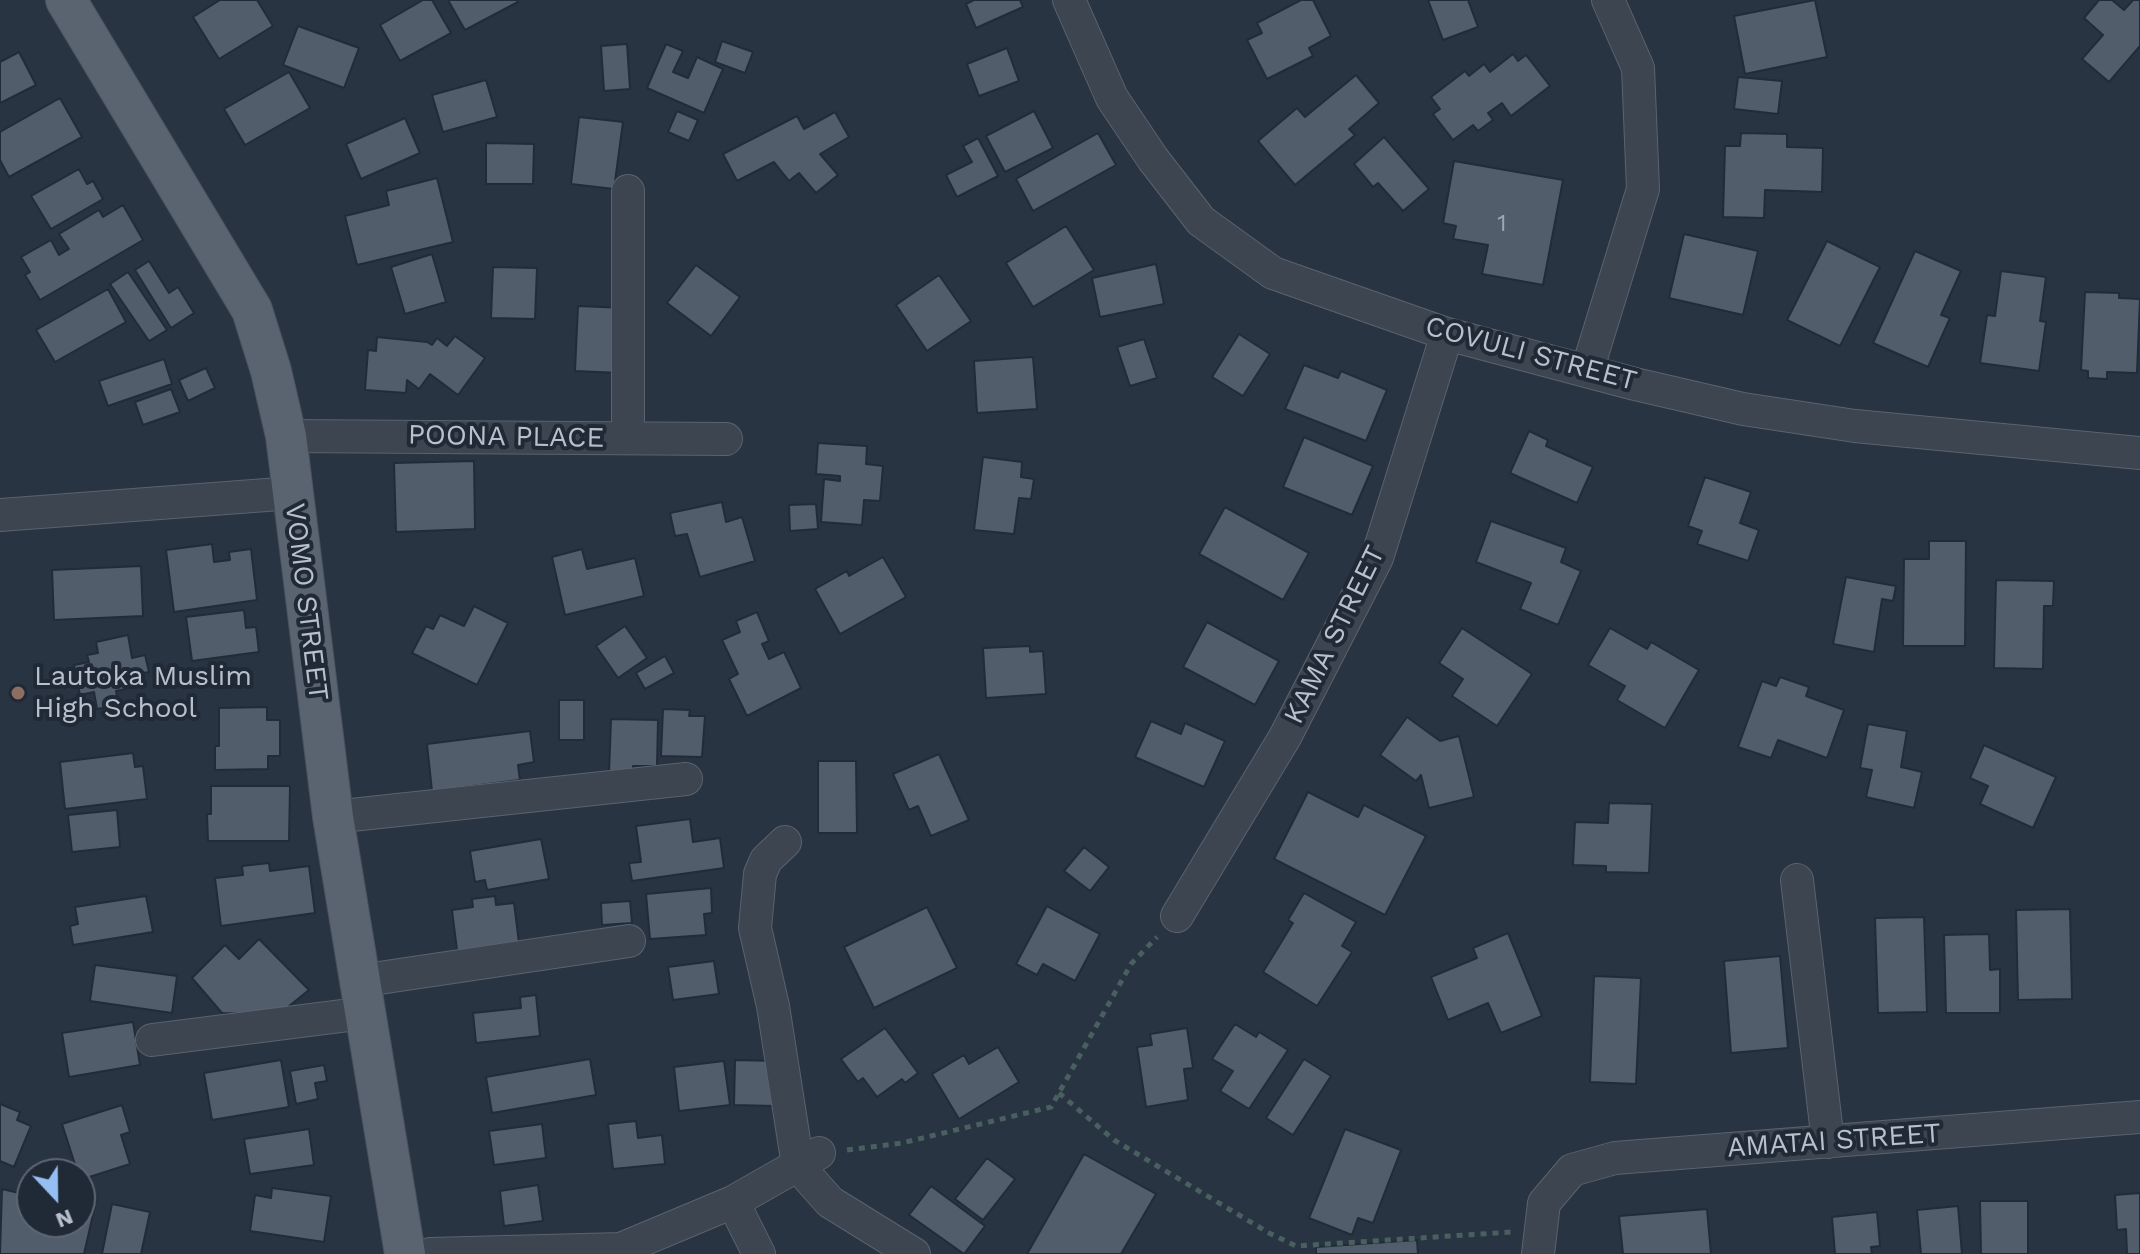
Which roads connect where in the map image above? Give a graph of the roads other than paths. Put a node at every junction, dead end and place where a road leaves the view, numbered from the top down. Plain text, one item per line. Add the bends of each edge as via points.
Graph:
1 (66, 0) edge
2 (1069, 0) edge
3 (1608, 0) edge
4 (628, 191) dead end
5 (1447, 334) junction
6 (1587, 371) junction
7 (286, 436) junction
8 (628, 438) junction
9 (726, 439) dead end
10 (2140, 453) edge
11 (293, 493) junction
12 (0, 515) edge
13 (686, 779) dead end
14 (333, 817) junction
15 (785, 842) dead end
16 (1797, 880) dead end
17 (1177, 916) road end
18 (629, 941) dead end
19 (362, 997) junction
20 (152, 1040) dead end
21 (2140, 1117) edge
22 (1828, 1142) junction
23 (809, 1159) junction
24 (733, 1202) junction
25 (1540, 1229) edge
26 (405, 1254) edge
27 (430, 1254) edge
28 (759, 1254) edge
29 (914, 1254) edge

1 - 7 main road, VOMO STREET via 252,310
2 - 5 street, COVULI STREET via 1112,98 1201,221 1273,273
3 - 6 street via 1638,68 1643,189
4 - 8 street
5 - 6 street, COVULI STREET
5 - 17 street, KAMA STREET via 1377,558 1285,737
6 - 10 street, COVULI STREET via 1727,405 1855,426
7 - 8 street, POONA PLACE
7 - 11 main road, VOMO STREET
8 - 9 street, POONA PLACE
11 - 12 street
11 - 14 main road, VOMO STREET
13 - 14 street
14 - 19 main road, VOMO STREET
15 - 23 street via 760,874 755,928
16 - 22 street
18 - 19 street
19 - 20 street
19 - 26 main road, VOMO STREET
21 - 22 street, AMATAI STREET
22 - 25 street, AMATAI STREET via 1615,1158 1572,1170
23 - 24 street
23 - 29 street via 830,1202
24 - 27 street via 621,1249
24 - 28 street

